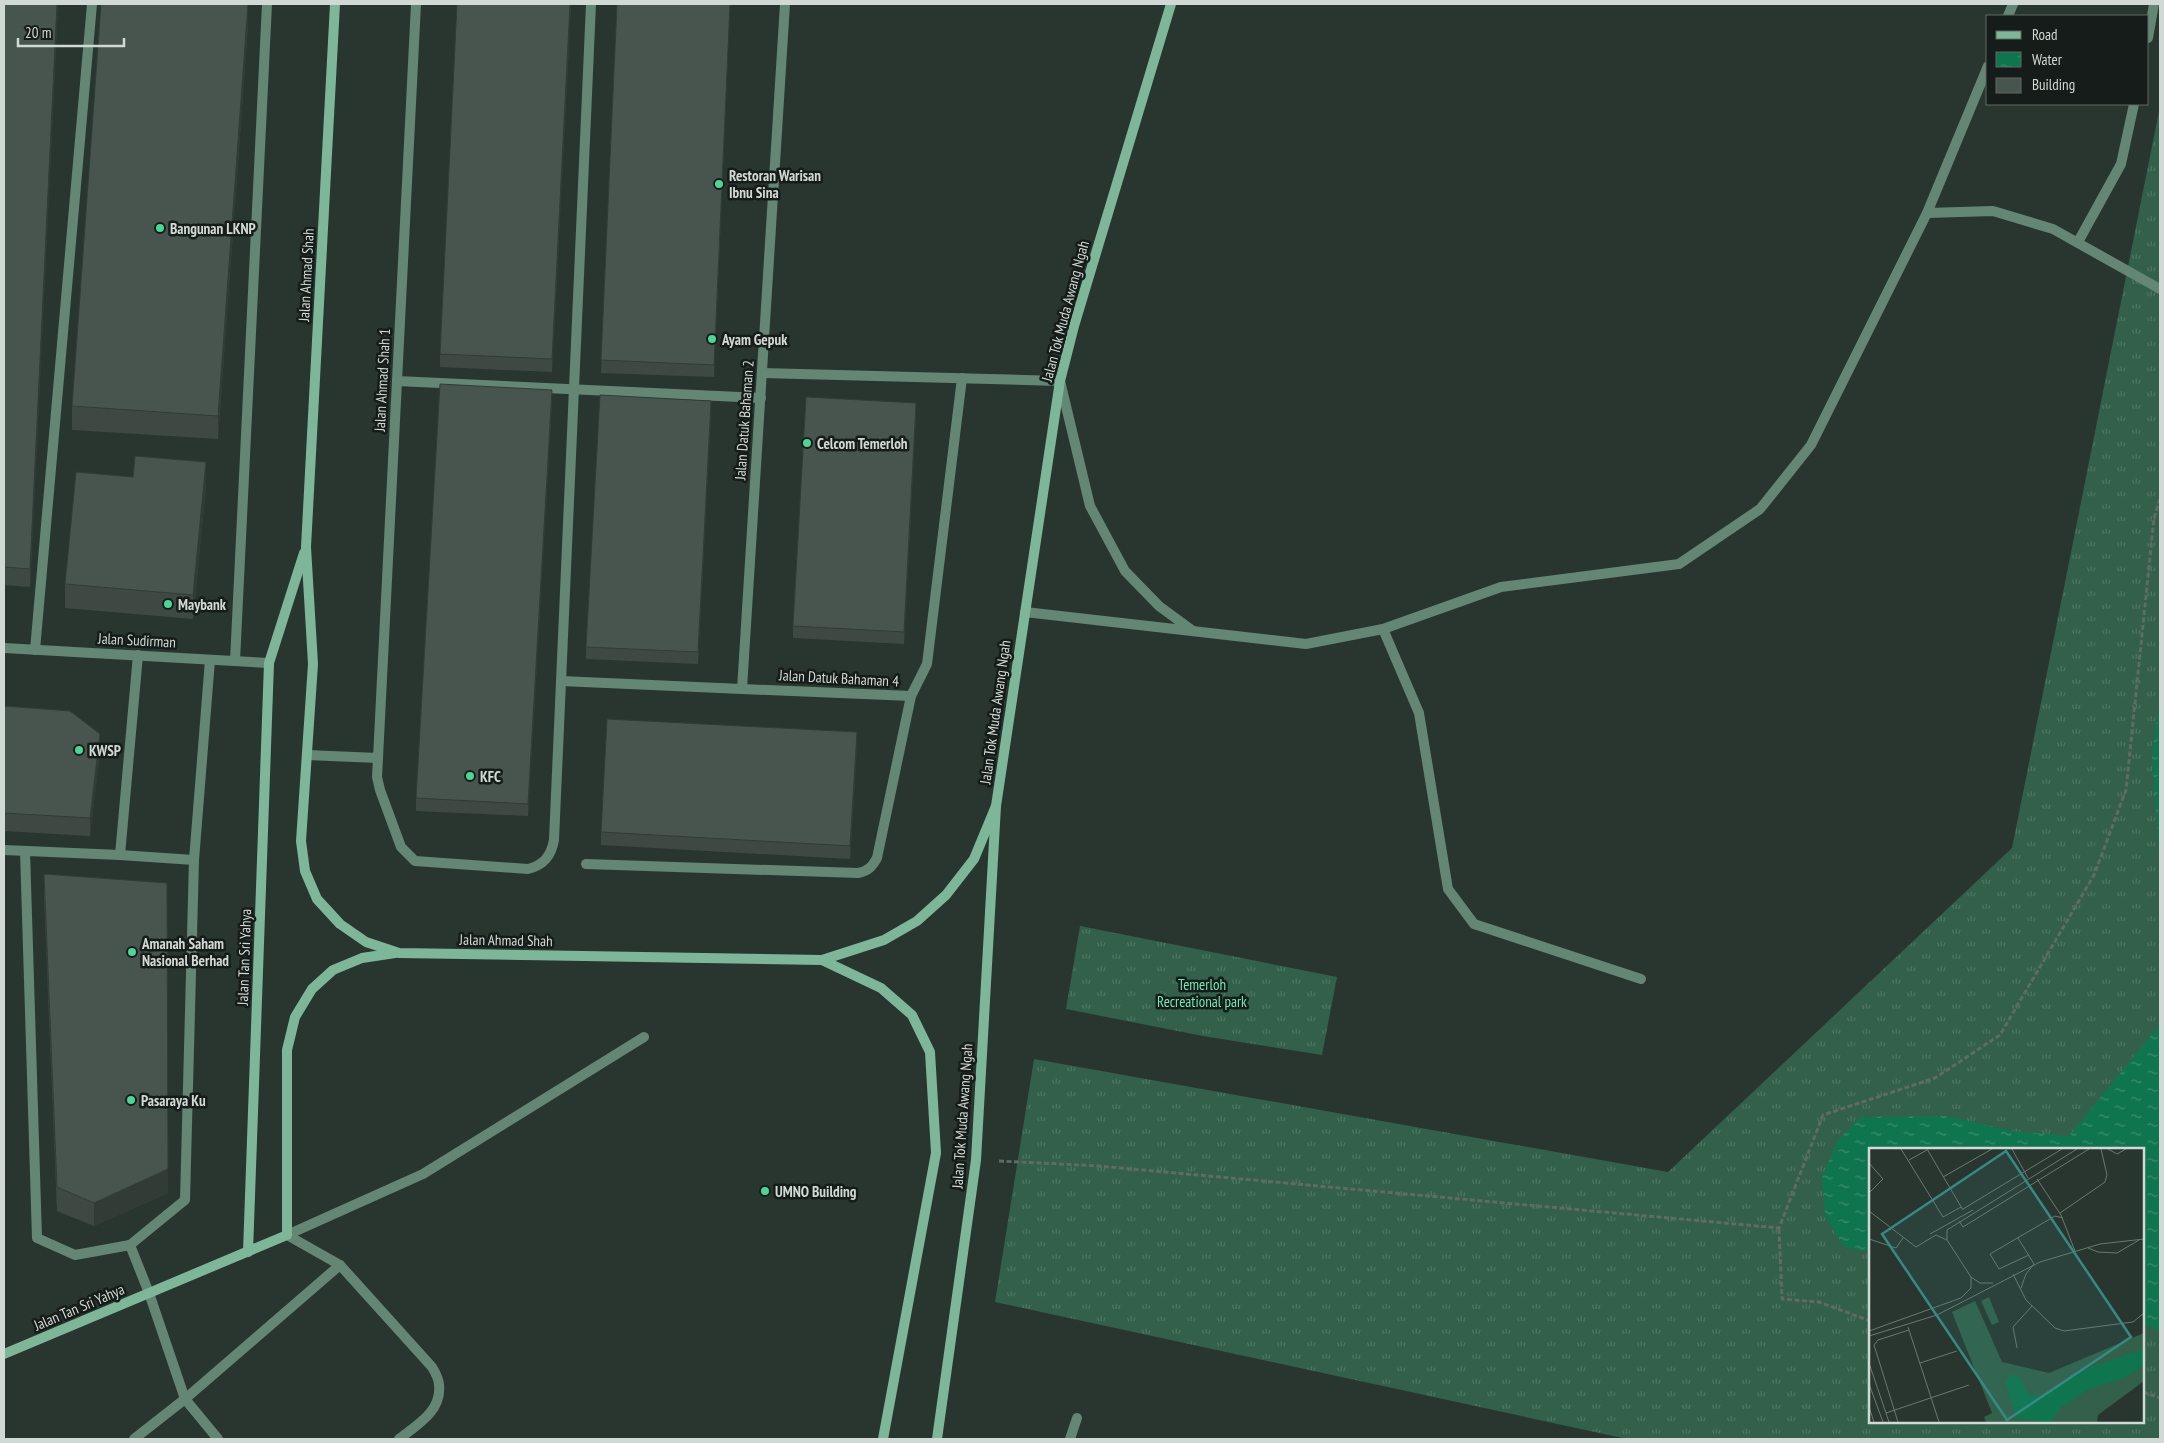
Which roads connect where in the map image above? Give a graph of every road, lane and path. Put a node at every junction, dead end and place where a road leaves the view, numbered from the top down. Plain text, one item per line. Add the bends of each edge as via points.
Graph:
1 (92, 4) edge
2 (267, 4) edge
3 (335, 4) edge
4 (416, 4) edge
5 (591, 4) edge
6 (786, 4) edge
7 (1171, 4) edge
8 (2154, 4) edge
9 (2149, 32) edge
10 (1986, 71) edge
11 (2134, 105) edge
12 (1927, 212) junction
13 (2078, 242) junction
14 (2160, 289) edge
15 (762, 373) junction
16 (962, 378) junction
17 (397, 381) junction
18 (1060, 381) junction
19 (574, 390) junction
20 (761, 398) junction
21 (2160, 499) edge
22 (306, 547) junction
23 (1025, 612) junction
24 (1383, 629) junction
25 (1194, 632) junction
26 (4, 648) edge
27 (35, 650) junction
28 (138, 655) junction
29 (210, 660) junction
30 (235, 662) junction
31 (269, 663) junction
32 (561, 681) junction
33 (742, 689) junction
34 (912, 696) junction
35 (307, 756) junction
36 (378, 758) junction
37 (996, 806) junction
38 (4, 850) edge
39 (25, 851) junction
40 (120, 855) junction
41 (194, 860) junction
42 (586, 864) dead end
43 (399, 952) junction
44 (822, 960) junction
45 (1641, 978) dead end
46 (644, 1037) dead end
47 (976, 1160) junction
48 (1779, 1228) junction
49 (287, 1235) junction
50 (130, 1245) junction
51 (248, 1252) junction
52 (340, 1265) junction
53 (149, 1293) junction
54 (1869, 1321) edge
55 (4, 1354) edge
56 (2144, 1392) edge
57 (2160, 1398) edge
58 (185, 1399) junction
59 (1076, 1418) dead end
60 (134, 1439) edge
61 (218, 1439) edge
62 (399, 1439) edge
63 (883, 1439) edge
64 (937, 1439) edge
65 (1070, 1439) edge

1 - 27 street
2 - 30 street
3 - 22 main road, Jalan Ahmad Shah
4 - 17 street, Jalan Ahmad Shah 1
5 - 19 street
6 - 15 street, Jalan Datuk Bahaman 2
7 - 18 main road, Jalan Tok Muda Awang Ngah
8 - 9 street
10 - 12 street
11 - 13 street via 2121,164
12 - 13 street via 1993,211 2053,229
12 - 24 street via 1811,445 1760,509 1679,564 1501,587
13 - 14 street
15 - 16 street
15 - 20 street, Jalan Datuk Bahaman 2
16 - 18 street
16 - 34 street, Jalan Datuk Bahaman 4 via 927,664
17 - 19 street
17 - 36 street, Jalan Ahmad Shah 1
18 - 23 main road, Jalan Tok Muda Awang Ngah
18 - 25 street via 1090,506 1125,571 1159,606
19 - 20 street
19 - 32 street
20 - 33 street, Jalan Datuk Bahaman 2
21 - 48 path via 2154,518 2126,790 2094,874 2000,1035 1935,1078 1823,1115
22 - 31 main road, Jalan Ahmad Shah
22 - 35 main road, Jalan Ahmad Shah via 313,664
23 - 25 street
23 - 37 main road, Jalan Tok Muda Awang Ngah
24 - 25 street via 1306,644
24 - 45 street via 1419,713 1448,888 1474,924
26 - 27 street, Jalan Sudirman
27 - 28 street, Jalan Sudirman
28 - 29 street, Jalan Sudirman
28 - 40 street
29 - 30 street, Jalan Sudirman
29 - 41 street
30 - 31 street, Jalan Sudirman
31 - 51 main road, Jalan Tan Sri Yahya
32 - 33 street, Jalan Datuk Bahaman 4
32 - 36 street, Jalan Ahmad Shah 1 via 554,840 546,860 538,866 528,869 422,863 409,857 401,847 380,790
33 - 34 street, Jalan Datuk Bahaman 4
34 - 42 street via 877,858 865,871
35 - 36 street
35 - 43 main road, Jalan Ahmad Shah via 301,841 305,871 317,900 340,924 366,942
37 - 44 main road, Jalan Ahmad Shah via 974,859 946,895 917,921 884,940
37 - 47 main road, Jalan Tok Muda Awang Ngah
38 - 39 street
39 - 40 street
39 - 50 street via 37,1238 75,1256
40 - 41 street
41 - 50 street via 185,1200
43 - 44 main road, Jalan Ahmad Shah
43 - 49 main road via 362,958 333,970 312,989 295,1017 287,1050
44 - 63 main road, Jalan Tok Muda Awang Ngah via 881,988 894,999 912,1015 930,1052 936,1153
46 - 49 street via 422,1174
47 - 48 path via 1099,1166
47 - 64 main road, Jalan Tok Muda Awang Ngah
48 - 54 path via 1782,1299 1819,1302
49 - 51 main road, Jalan Tan Sri Yahya
49 - 52 street
50 - 53 street
51 - 53 main road, Jalan Tan Sri Yahya
52 - 58 street
52 - 62 street via 432,1367 440,1384 437,1405
53 - 55 main road, Jalan Tan Sri Yahya
53 - 58 street
56 - 57 path
58 - 60 street
58 - 61 street
59 - 65 street

